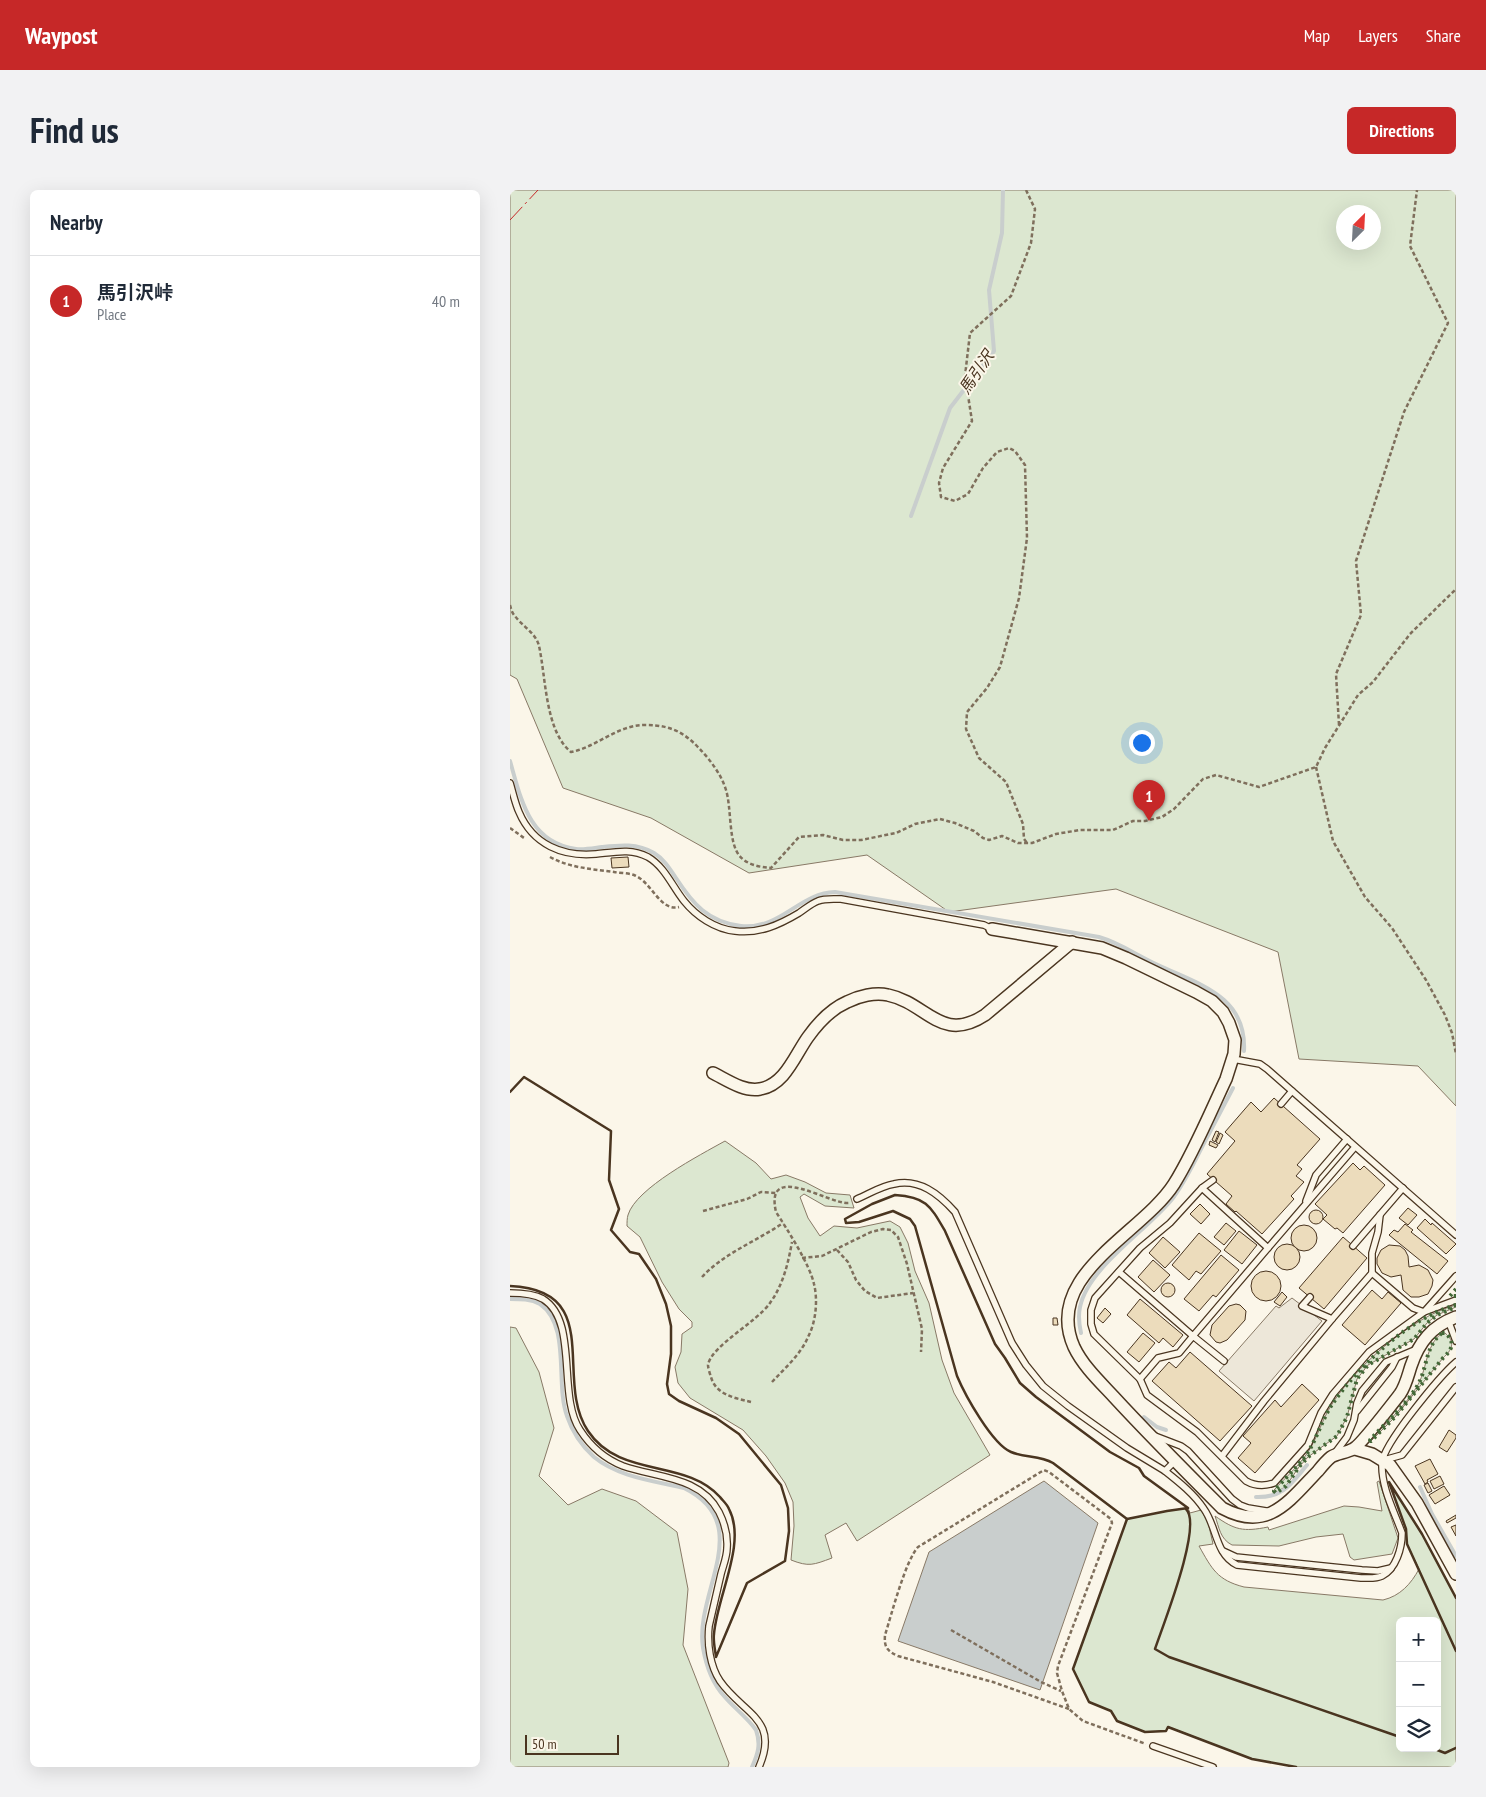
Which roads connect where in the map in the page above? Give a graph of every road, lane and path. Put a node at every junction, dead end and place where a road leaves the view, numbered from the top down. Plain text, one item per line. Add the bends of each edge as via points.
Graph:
1 (1026, 190) edge
2 (1417, 190) edge
3 (1456, 589) edge
4 (510, 605) edge
5 (1339, 725) junction
6 (1316, 767) junction
7 (510, 783) edge
8 (510, 828) edge
9 (529, 842) dead end
10 (1027, 843) junction
11 (547, 856) dead end
12 (688, 905) junction
13 (992, 930) joint
14 (1072, 942) junction
15 (1456, 1054) edge
16 (1233, 1059) junction
17 (713, 1074) dead end
18 (1292, 1091) junction
19 (1281, 1104) dead end
20 (1347, 1139) junction
21 (1356, 1147) junction
22 (1213, 1180) dead end
23 (1202, 1188) junction
24 (1403, 1188) junction
25 (777, 1193) junction
26 (857, 1199) joint
27 (1305, 1206) junction
28 (703, 1211) dead end
29 (1380, 1215) junction
30 (783, 1223) junction
31 (1456, 1235) edge
32 (793, 1241) junction
33 (1353, 1246) dead end
34 (1268, 1248) junction
35 (837, 1250) junction
36 (802, 1258) junction
37 (1119, 1272) junction
38 (1372, 1273) junction
39 (1456, 1276) edge
40 (702, 1277) dead end
41 (510, 1293) edge
42 (914, 1293) junction
43 (1310, 1297) dead end
44 (1456, 1300) edge
45 (1424, 1312) junction
46 (1332, 1319) junction
47 (1452, 1319) edge
48 (1193, 1336) junction
49 (1456, 1341) edge
50 (1418, 1349) junction
51 (920, 1352) dead end
52 (1456, 1360) edge
53 (1224, 1361) dead end
54 (1140, 1379) junction
55 (772, 1382) dead end
56 (1456, 1386) edge
57 (751, 1402) dead end
58 (1150, 1434) junction
59 (1355, 1449) junction
60 (1222, 1456) junction
61 (1332, 1456) junction
62 (1382, 1460) junction
63 (1175, 1461) junction
64 (1165, 1470) junction
65 (1273, 1512) junction
66 (1456, 1574) edge
67 (951, 1630) dead end
68 (1062, 1692) junction
69 (1069, 1708) junction
70 (1154, 1746) joint
71 (759, 1767) edge
72 (1213, 1767) edge

1 - 10 path via 1035,209 1032,243 1011,296 970,333 965,376 972,422 943,468 939,483 941,497 955,501 968,494 997,452 1009,448 1025,465 1028,538 1019,598 1000,666 967,712 966,729 980,758 1006,782
2 - 5 path via 1410,246 1448,323 1404,412 1356,561 1361,615 1336,674
3 - 5 path via 1410,634 1373,682 1358,695
4 - 10 path via 514,615 539,644 547,702 563,745 571,752 580,750 604,736 644,725 677,731 692,740 718,770 726,790 735,849 756,867 771,868 799,837 823,835 860,840 940,819 968,828 989,840 1002,836
5 - 6 path
6 - 10 path via 1259,786 1216,775 1203,779 1162,817 1145,822 1133,821 1113,830 1080,830
6 - 15 path via 1333,841 1365,897 1392,928 1426,980 1445,1015
7 - 12 lane via 523,821 546,844 568,854 637,852 659,864
8 - 9 path
11 - 12 path via 572,866 633,875 645,881 660,901 668,906
12 - 13 lane via 708,922 735,931 768,929 818,901 830,898 984,925
13 - 14 street
14 - 16 street via 1102,948 1126,958 1212,1002 1229,1023 1235,1040
14 - 17 street via 973,1023 948,1025 900,999 887,995 860,996 821,1020 786,1073 774,1084 760,1089 746,1088
16 - 18 lane via 1260,1064
16 - 58 street via 1173,1185 1091,1267 1074,1291 1070,1306 1070,1334 1080,1359
18 - 19 lane
18 - 20 lane
20 - 21 lane
20 - 27 lane via 1316,1175
21 - 24 lane
21 - 27 lane
22 - 23 lane
23 - 34 lane
23 - 37 lane
24 - 29 lane
24 - 31 lane
25 - 26 path via 790,1186 836,1202 847,1203
25 - 28 path via 761,1192
25 - 30 path via 774,1201 776,1212
26 - 64 lane via 893,1184 908,1183 940,1196 955,1212 1012,1343 1026,1365 1068,1406 1127,1448
27 - 34 lane
29 - 33 lane
29 - 38 lane via 1372,1253
30 - 32 path
30 - 40 path via 724,1258
32 - 36 path
32 - 57 path via 787,1270 770,1304 714,1353 708,1366 711,1380 720,1391
34 - 48 lane
35 - 36 path via 822,1256
35 - 42 path via 865,1291 877,1298
35 - 42 path via 871,1232 891,1230 898,1237
36 - 55 path via 814,1282 816,1298 809,1337
37 - 48 lane
37 - 54 lane via 1096,1298 1091,1310 1091,1324 1094,1334
38 - 45 lane via 1413,1308
38 - 46 lane
39 - 45 lane
41 - 71 lane via 543,1299 556,1312 562,1326 570,1409 578,1429 597,1452 622,1465 695,1486 716,1506 727,1535 727,1551 709,1626 710,1653 720,1680 752,1715 766,1736 766,1748
42 - 51 path via 922,1329
43 - 46 lane via 1302,1306
44 - 45 lane
45 - 60 lane via 1369,1352 1333,1394 1308,1445 1274,1483 1266,1486 1251,1484
46 - 60 lane
47 - 49 lane
47 - 50 street via 1436,1327
48 - 53 lane
48 - 54 lane via 1179,1353 1158,1358
50 - 59 street via 1401,1392
50 - 61 lane via 1386,1362 1362,1391 1347,1437
52 - 62 lane via 1396,1434
54 - 60 lane via 1147,1394 1197,1432
56 - 62 lane via 1402,1455
58 - 63 street
58 - 65 lane via 1188,1451 1240,1505
59 - 61 street
59 - 62 street
61 - 65 street via 1292,1499
62 - 64 lane via 1382,1479 1402,1533 1401,1549 1391,1568 1378,1571 1236,1557 1222,1550 1205,1509
62 - 66 street via 1390,1465 1408,1490
63 - 64 lane
63 - 65 street via 1222,1508 1236,1516 1259,1517
67 - 68 path
68 - 69 path
68 - 69 path via 1058,1666 1112,1523 1111,1519 1044,1470 918,1547 912,1554 884,1644 888,1651 898,1656 993,1682
69 - 70 path via 1083,1721
70 - 72 lane

